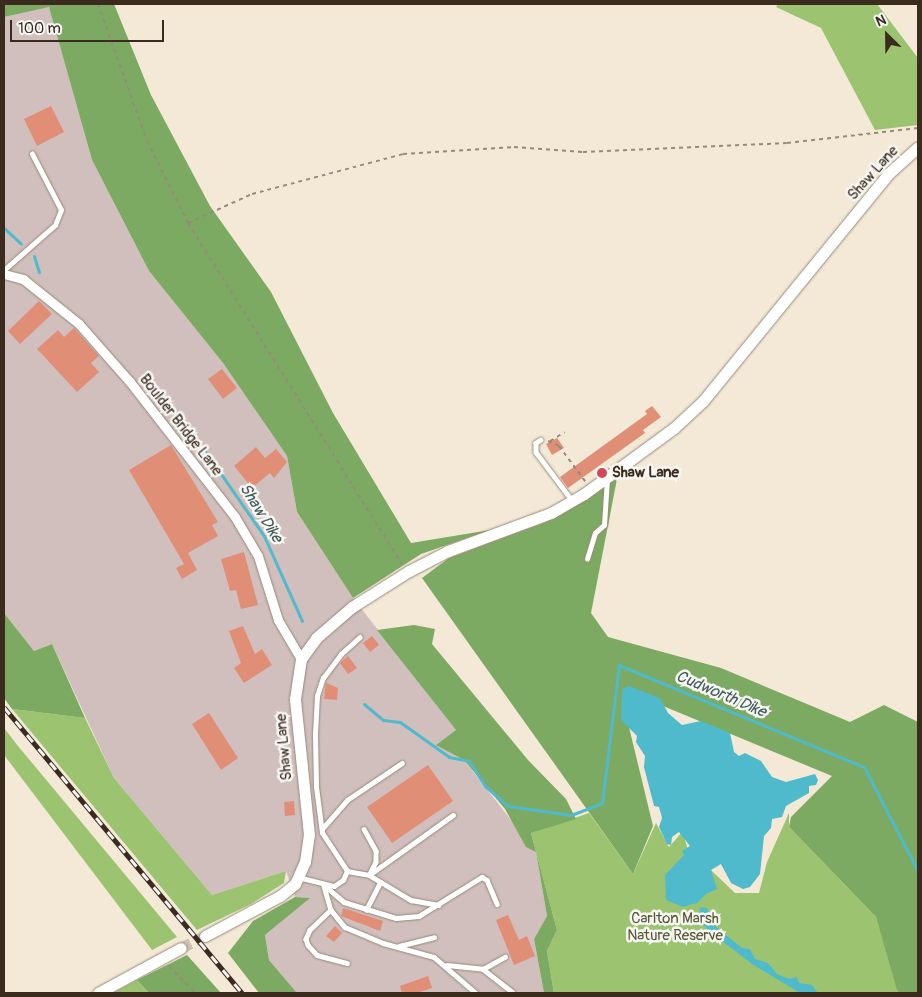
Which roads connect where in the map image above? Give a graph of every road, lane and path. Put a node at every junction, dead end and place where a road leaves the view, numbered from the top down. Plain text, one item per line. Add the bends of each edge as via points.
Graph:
1 (98, 4) edge
2 (918, 128) edge
3 (918, 147) edge
4 (32, 154) dead end
5 (188, 222) junction
6 (4, 270) edge
7 (565, 432) dead end
8 (541, 440) joint
9 (549, 441) junction
10 (608, 477) junction
11 (590, 489) junction
12 (572, 500) junction
13 (588, 559) dead end
14 (406, 573) junction
15 (360, 636) dead end
16 (301, 659) junction
17 (402, 763) dead end
18 (453, 815) dead end
19 (322, 829) junction
20 (364, 829) dead end
21 (347, 871) junction
22 (370, 875) junction
23 (298, 877) junction
24 (380, 883) junction
25 (324, 884) junction
26 (497, 904) dead end
27 (440, 905) junction
28 (331, 910) junction
29 (366, 910) junction
30 (205, 936) tunnel mouth
31 (434, 937) dead end
32 (398, 946) junction
33 (181, 948) tunnel mouth
34 (505, 957) dead end
35 (166, 962) dead end
36 (347, 963) dead end
37 (443, 964) junction
38 (483, 969) junction
39 (512, 992) dead end
40 (98, 993) edge
41 (195, 993) edge
42 (476, 993) edge

1 - 5 path via 147,141
2 - 5 path via 768,144 583,152 514,147 403,154 252,194
3 - 10 street, Shaw Lane via 888,174 703,401
4 - 6 lane via 61,210 54,225
5 - 14 path via 346,471
6 - 16 street, Boulder Bridge Lane via 23,279 79,324 130,382 248,534 278,620
7 - 9 path
8 - 9 path
8 - 12 lane via 536,444 536,452
9 - 11 path via 559,446
10 - 11 street, Shaw Lane
10 - 13 lane via 604,525 595,533
11 - 12 street, Shaw Lane
12 - 14 street, Shaw Lane via 543,517 448,552
14 - 16 street, Shaw Lane via 352,607 316,638
15 - 19 lane via 322,678 317,696 314,767
16 - 23 street, Shaw Lane via 295,699 309,835 305,862
17 - 19 lane via 347,800
18 - 22 lane
19 - 21 lane via 327,843
20 - 22 lane via 376,851 376,862
21 - 22 lane
21 - 25 lane via 343,880 334,886
22 - 24 lane
23 - 25 lane
23 - 30 street, Shaw Lane via 280,896
24 - 27 lane via 411,900
24 - 29 lane
25 - 28 lane
25 - 29 lane via 344,902
26 - 27 lane via 487,880 482,877
27 - 29 lane via 407,918
28 - 32 lane via 336,919 356,934
28 - 36 lane via 310,930 306,939 317,955
31 - 32 lane
32 - 37 lane via 424,953
33 - 40 street
34 - 38 lane
35 - 41 path
37 - 38 lane
37 - 42 lane
38 - 39 lane

